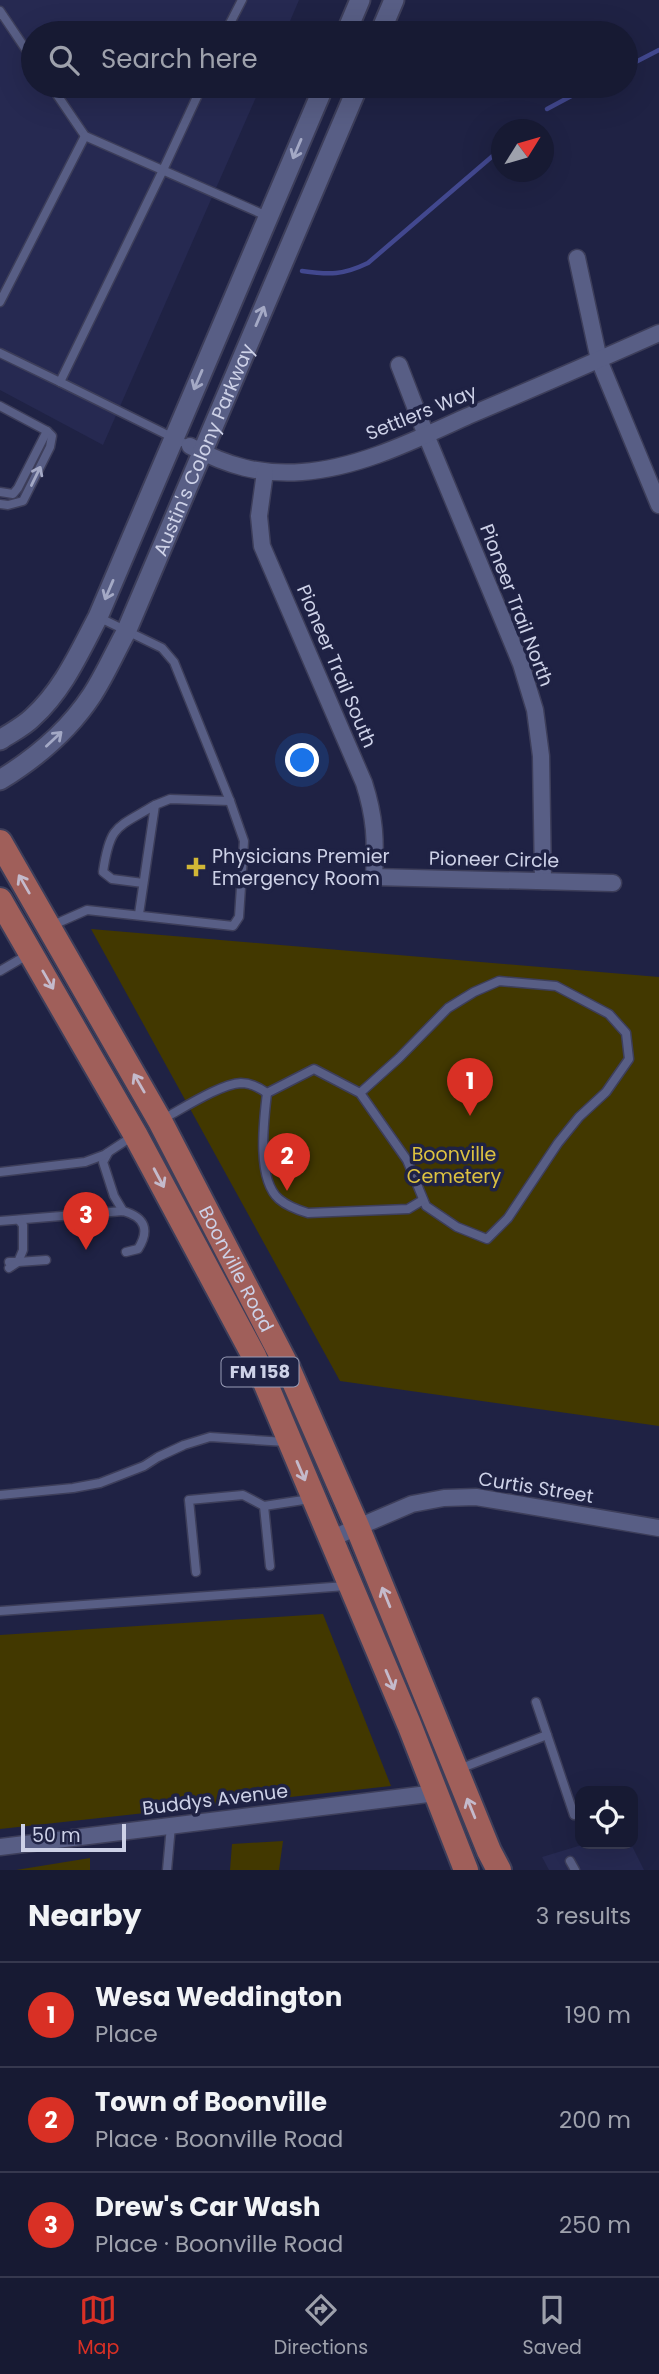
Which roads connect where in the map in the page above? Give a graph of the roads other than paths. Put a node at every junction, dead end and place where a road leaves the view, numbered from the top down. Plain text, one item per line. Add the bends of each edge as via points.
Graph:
1 (242, 0) edge
2 (360, 0) edge
3 (394, 0) edge
4 (0, 11) edge
5 (231, 21) edge
6 (351, 21) edge
7 (385, 21) edge
8 (21, 42) edge
9 (59, 98) edge
10 (196, 98) edge
11 (319, 98) edge
12 (352, 98) edge
13 (85, 135) junction
14 (163, 170) junction
15 (268, 216) junction
16 (577, 258) dead end
17 (0, 302) edge
18 (659, 333) edge
19 (0, 353) edge
20 (599, 359) junction
21 (399, 365) dead end
22 (60, 382) junction
23 (0, 406) edge
24 (47, 431) junction
25 (426, 435) junction
26 (188, 445) junction
27 (265, 472) junction
28 (0, 492) edge
29 (0, 504) edge
30 (659, 505) edge
31 (97, 617) junction
32 (126, 632) junction
33 (0, 740) edge
34 (0, 780) edge
35 (230, 801) junction
36 (155, 805) junction
37 (0, 842) edge
38 (374, 877) joint
39 (543, 881) junction
40 (143, 883) junction
41 (613, 883) dead end
42 (0, 900) edge
43 (138, 914) junction
44 (49, 927) junction
45 (32, 953) junction
46 (0, 971) edge
47 (267, 1093) junction
48 (360, 1093) junction
49 (160, 1121) junction
50 (135, 1134) junction
51 (108, 1152) junction
52 (0, 1172) edge
53 (424, 1200) junction
54 (123, 1211) junction
55 (19, 1220) junction
56 (0, 1221) edge
57 (126, 1252) dead end
58 (46, 1260) dead end
59 (19, 1262) junction
60 (9, 1265) dead end
61 (289, 1442) junction
62 (0, 1495) edge
63 (313, 1499) junction
64 (264, 1506) junction
65 (357, 1526) junction
66 (659, 1528) edge
67 (330, 1539) junction
68 (270, 1566) dead end
69 (196, 1572) dead end
70 (350, 1586) junction
71 (0, 1611) edge
72 (536, 1702) dead end
73 (547, 1735) junction
74 (456, 1770) junction
75 (436, 1793) junction
76 (574, 1815) dead end
77 (171, 1826) junction
78 (0, 1847) edge
79 (570, 1861) dead end
80 (167, 1870) edge
81 (466, 1870) edge
82 (499, 1870) edge
83 (575, 1870) edge

1 - 5 lane
2 - 6 street
3 - 7 street
4 - 8 lane
9 - 13 lane
10 - 14 lane
11 -> 15 street, Austin's Colony Parkway
26 -> 12 street, Austin's Colony Parkway
13 - 14 lane
13 - 17 lane
14 - 15 lane
14 - 22 lane
15 -> 26 street, Austin's Colony Parkway
16 - 20 street
18 - 20 street, Settlers Way
19 - 22 lane
20 - 25 street, Settlers Way
20 - 30 street
21 - 25 street, Pioneer Trail North
22 - 26 lane
23 - 24 lane
24 - 28 lane via 18,488 13,494
29 -> 24 lane via 23,501 50,447 52,436
25 - 27 street, Settlers Way via 331,468
25 - 39 street, Pioneer Trail North via 522,664 535,710 541,756
26 - 27 street, Settlers Way via 235,467
26 -> 31 street, Austin's Colony Parkway
26 - 32 street, Austin's Colony Parkway
27 - 38 street, Pioneer Trail South via 259,516 262,546 364,783 376,837
31 - 32 lane
31 - 33 street, Austin's Colony Parkway via 56,692 31,719
34 -> 32 street, Austin's Colony Parkway via 40,752 77,714
32 - 35 lane via 162,648 174,662
35 - 36 lane via 170,799
35 - 43 lane via 244,841 239,917 233,926
36 - 40 lane
36 - 40 lane via 115,829 107,846 103,872 112,879
44 -> 37 main road, Boonville Road / FM 158
38 - 39 street, Pioneer Circle
39 - 41 street, Pioneer Circle
40 - 43 lane
42 - 45 main road, Boonville Road / FM 158
43 - 44 lane via 87,910
49 -> 44 main road, Boonville Road / FM 158
45 - 46 lane
45 -> 50 main road, Boonville Road / FM 158
47 - 48 lane via 314,1069
47 - 49 lane via 241,1083
47 - 53 lane via 262,1133 268,1181 276,1197 308,1213 408,1209
48 - 53 lane via 407,1160
48 - 53 lane via 448,1008 499,981 556,986 609,1014 626,1032 629,1059 606,1092 558,1143 508,1218 486,1239 457,1227
49 - 50 main road
49 - 65 main road, Boonville Road / FM 158 via 288,1368
50 - 51 lane
50 -> 61 main road, Boonville Road / FM 158 via 254,1356
51 - 52 lane via 85,1162
51 - 54 lane via 103,1162
54 - 55 lane
54 - 57 lane via 134,1214 145,1227 138,1249
55 - 56 lane
55 - 59 lane via 24,1236
58 - 59 lane
59 - 60 lane
61 - 62 lane via 210,1437 100,1483
61 -> 63 main road, Boonville Road / FM 158
63 - 64 lane
63 - 67 main road, Boonville Road / FM 158
64 - 68 lane
64 - 69 lane via 243,1495 190,1500
65 - 66 street, Curtis Street via 412,1504 477,1497
65 - 67 street, Curtis Street
74 -> 65 main road, Boonville Road / FM 158
67 - 70 main road, Boonville Road / FM 158
70 - 71 lane
70 -> 75 main road, Boonville Road / FM 158
72 - 73 lane
73 - 74 lane
73 - 76 lane
82 -> 74 main road, Boonville Road / FM 158
75 - 77 street, Buddys Avenue
75 - 81 main road, Boonville Road / FM 158
77 - 78 street, Buddys Avenue
77 - 80 lane
79 - 83 lane

